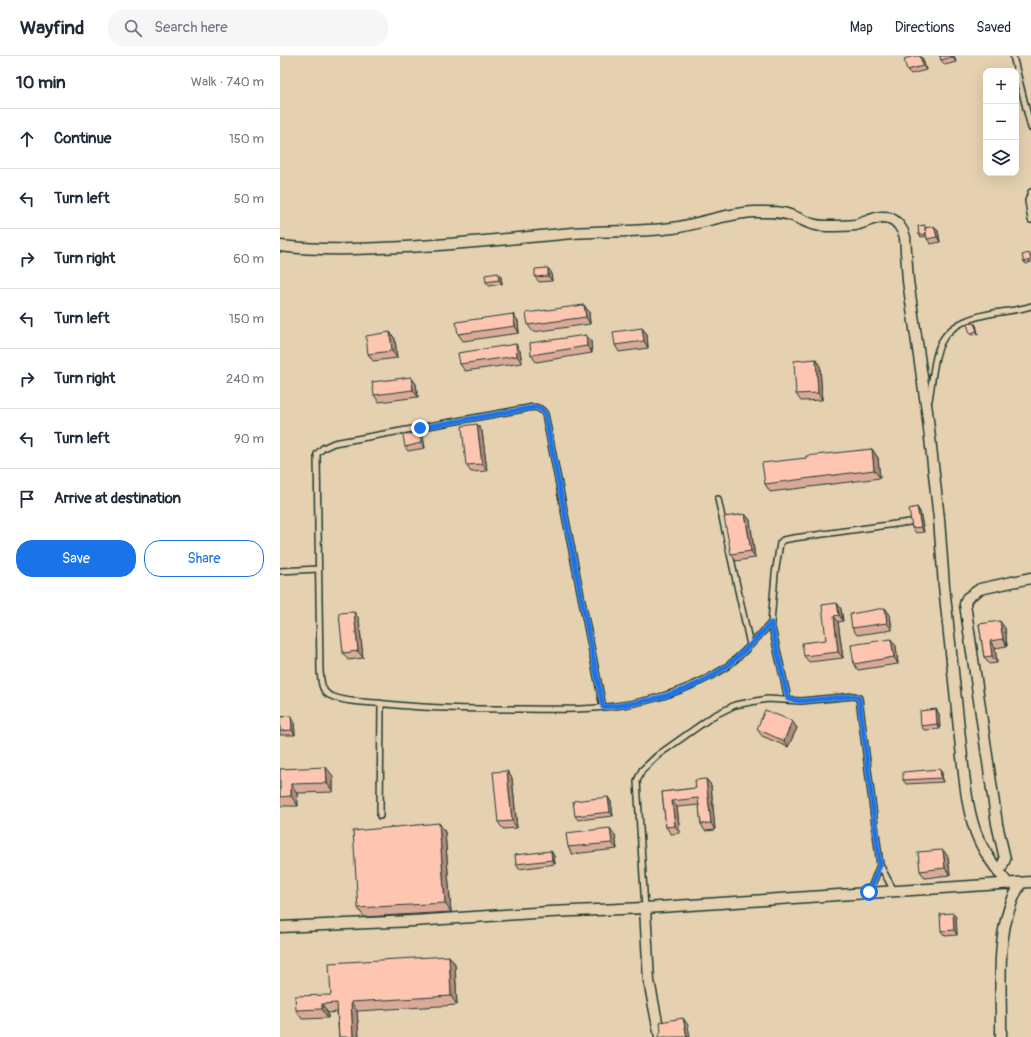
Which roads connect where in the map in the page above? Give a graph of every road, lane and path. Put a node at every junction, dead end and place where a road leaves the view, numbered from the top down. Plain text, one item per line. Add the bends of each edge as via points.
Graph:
1 (1013, 56) edge
2 (1031, 128) edge
3 (1031, 192) edge
4 (1031, 220) edge
5 (280, 246) edge
6 (1031, 306) edge
7 (927, 411) junction
8 (718, 499) dead end
9 (910, 522) edge
10 (318, 569) junction
11 (280, 571) edge
12 (1031, 578) edge
13 (771, 623) junction
14 (750, 645) junction
15 (788, 699) junction
16 (381, 704) junction
17 (603, 707) junction
18 (380, 816) dead end
19 (880, 865) junction
20 (999, 873) junction
21 (1026, 883) edge
22 (1008, 884) junction
23 (894, 890) junction
24 (869, 892) junction
25 (645, 908) junction
26 (280, 927) edge
27 (660, 1037) edge
28 (1001, 1037) edge

1 - 2 lane
3 - 4 lane via 1028,201
5 - 7 street via 349,250 506,240 573,233 672,228 755,212 782,213 794,216 807,224 822,226 856,224 888,217 899,225 905,237 908,281
6 - 7 lane via 971,318 946,334 932,369
7 - 20 street via 967,793 977,834
8 - 14 lane
9 - 13 lane via 783,540 777,553
10 - 11 lane
10 - 16 lane via 322,686 328,695
10 - 17 lane via 316,461 317,454 323,448 334,443 523,409 541,409 545,414
12 - 20 street via 980,589 967,598 965,604 997,824 1005,859
13 - 14 lane
13 - 15 lane
14 - 17 lane via 726,667 699,682 641,702
15 - 19 lane via 801,701 857,696 860,700
15 - 25 lane via 750,701 712,716 658,755 638,775
16 - 17 lane via 500,710 571,710
16 - 18 lane
19 - 23 lane
19 - 24 lane
20 - 22 street
21 - 22 street
21 - 28 street via 1008,913 1002,943
22 - 23 street
23 - 24 street
24 - 25 street
25 - 26 street
25 - 27 street via 649,981

